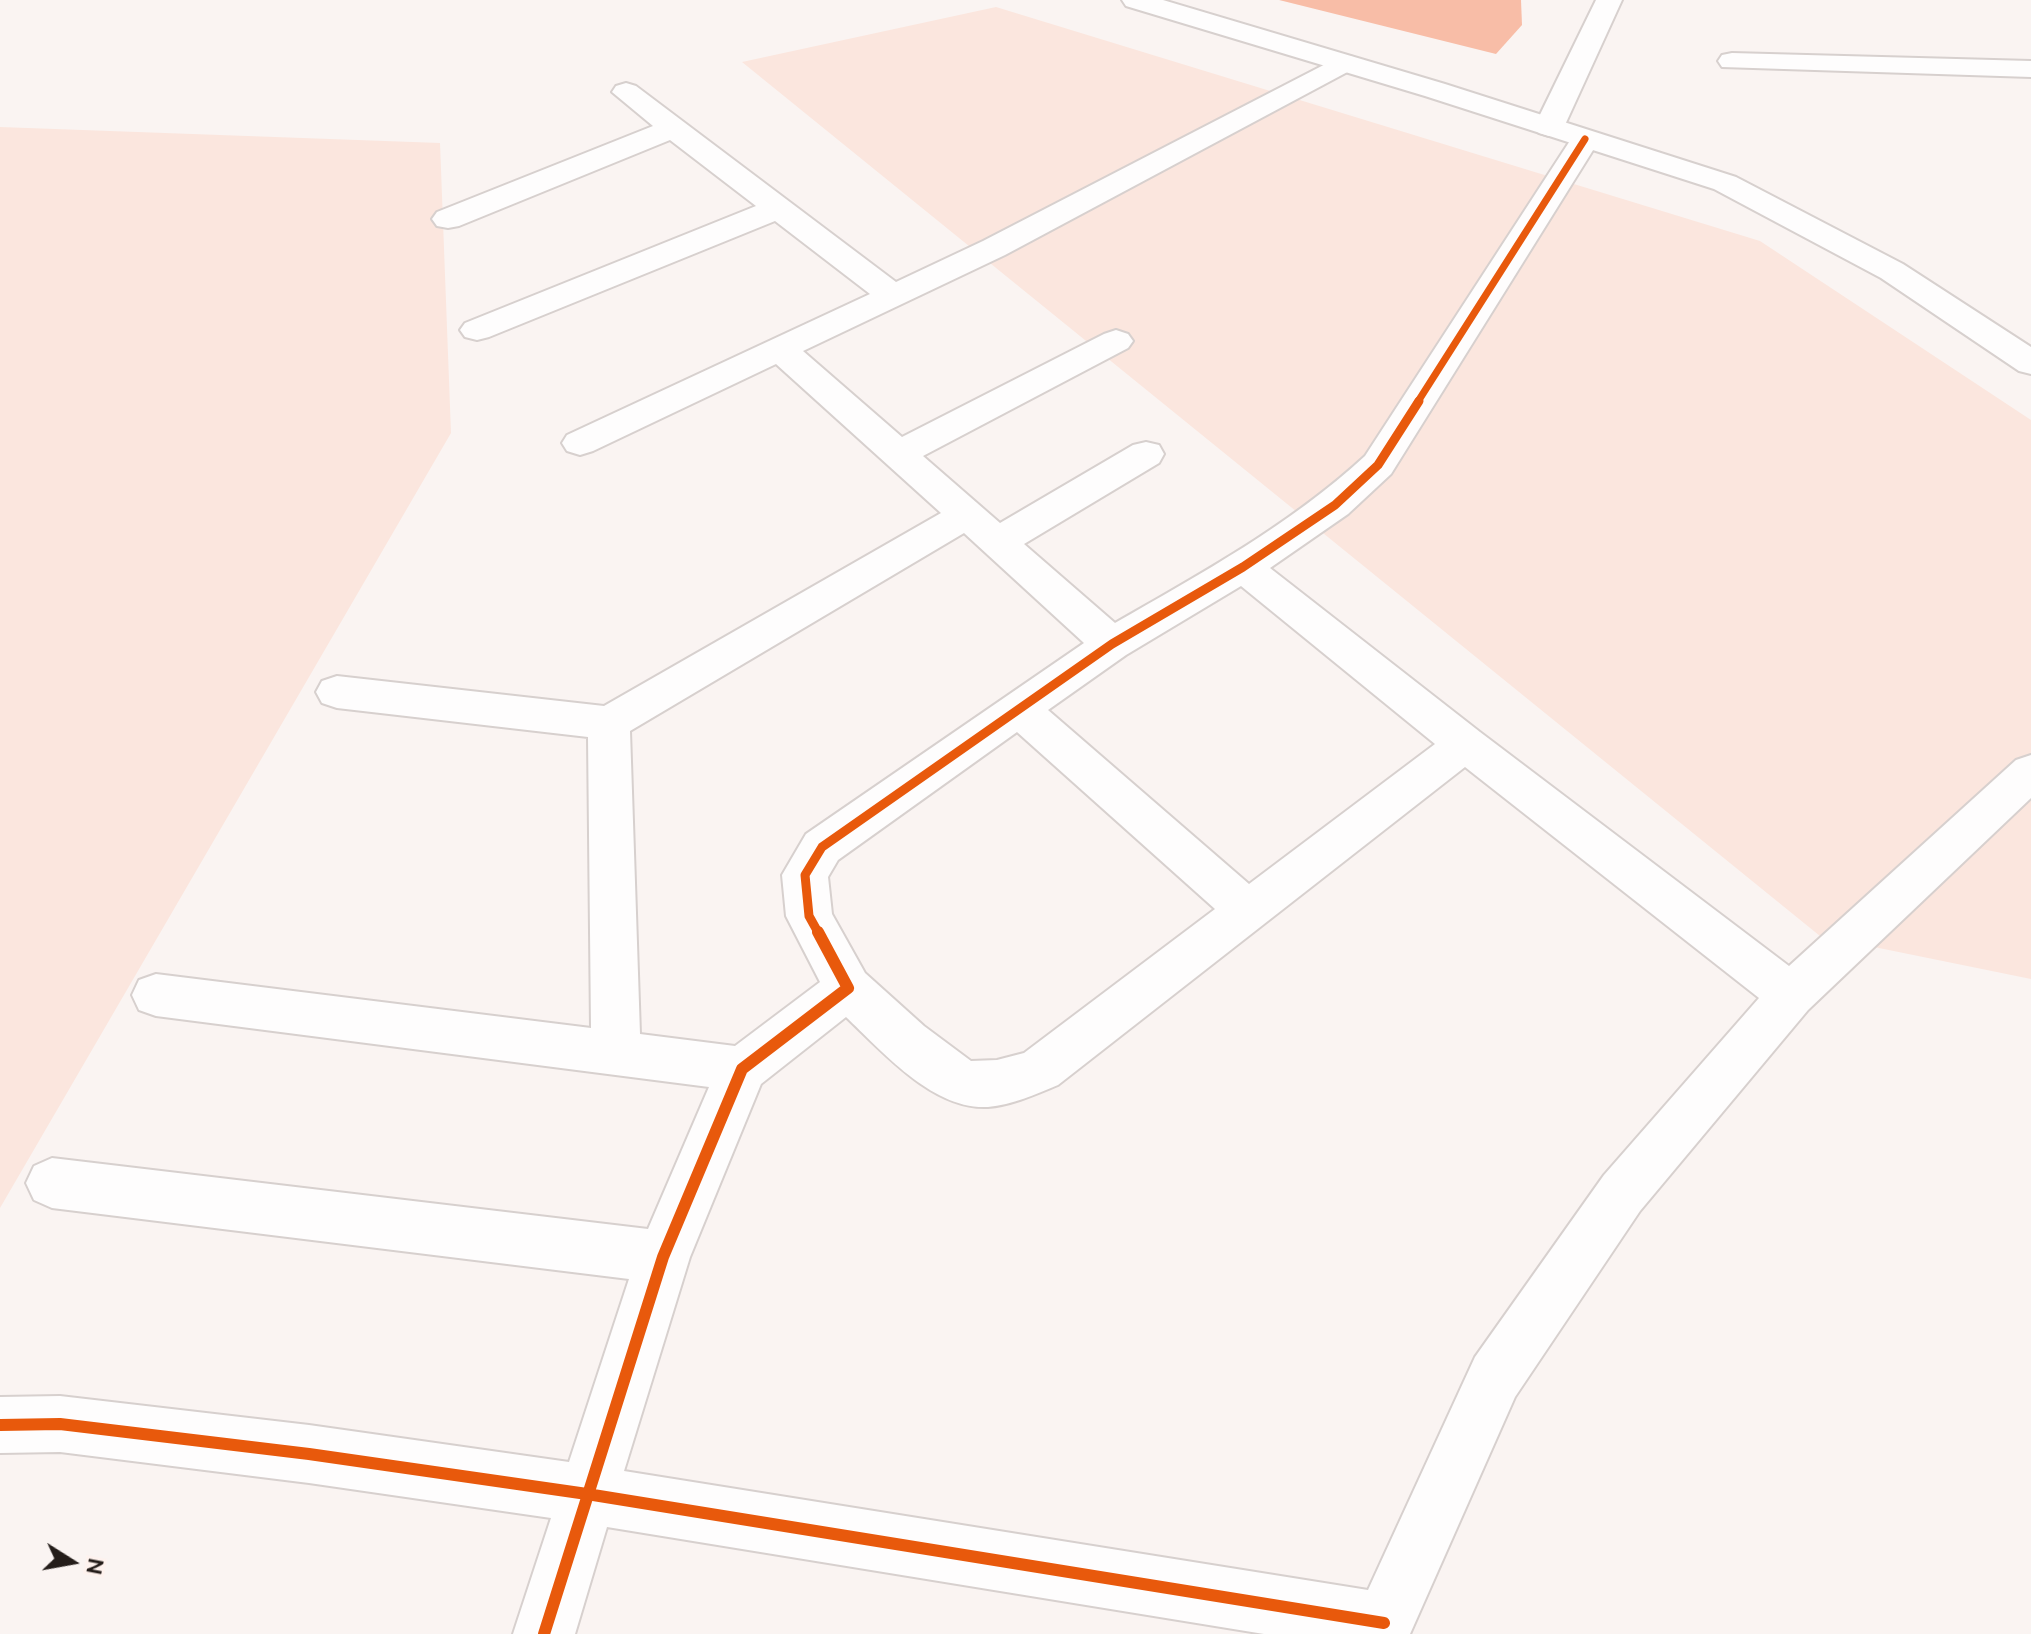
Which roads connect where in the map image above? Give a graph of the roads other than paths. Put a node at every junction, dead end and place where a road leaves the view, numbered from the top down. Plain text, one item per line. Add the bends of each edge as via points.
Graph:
1 (1135, 0) edge
2 (1609, 0) edge
3 (1732, 61) dead end
4 (1343, 63) junction
5 (2031, 69) edge
6 (626, 92) dead end
7 (1549, 127) junction
8 (674, 128) junction
9 (1585, 139) junction
10 (779, 208) junction
11 (448, 219) dead end
12 (893, 295) junction
13 (477, 330) dead end
14 (1116, 341) dead end
15 (779, 348) junction
16 (2031, 363) edge
17 (580, 443) dead end
18 (898, 454) junction
19 (1146, 454) dead end
20 (981, 528) junction
21 (1243, 567) junction
22 (1112, 644) junction
23 (337, 692) dead end
24 (1019, 709) junction
25 (609, 723) junction
26 (1465, 744) junction
27 (2031, 772) edge
28 (1248, 911) junction
29 (848, 988) junction
30 (156, 995) dead end
31 (1791, 995) junction
32 (616, 1054) junction
33 (742, 1069) junction
34 (52, 1183) dead end
35 (663, 1257) junction
36 (0, 1425) edge
37 (587, 1494) junction
38 (1382, 1628) edge
39 (544, 1634) edge

1 - 4 street
2 - 7 street
3 - 5 street
4 - 7 street
4 - 12 street via 994,248
6 - 8 street
7 - 9 street
8 - 10 street
8 - 11 street
9 - 16 street via 1725,183 1892,271
9 - 21 street via 1378,465 1335,505
10 - 12 street
10 - 13 street
12 - 15 street
14 - 18 street
15 - 17 street
15 - 18 street
18 - 20 street
19 - 20 street
20 - 22 street
20 - 25 street
21 - 22 street
21 - 26 street
22 - 24 street
23 - 25 street
24 - 28 street
24 - 29 street via 822,847 805,875 809,916
25 - 32 street
26 - 28 street
26 - 31 street
27 - 31 street
28 - 29 street via 1041,1069 1013,1081 970,1083 944,1071
29 - 33 street
30 - 32 street
31 - 38 street via 1622,1193 1495,1377
32 - 33 street
33 - 35 street
34 - 35 street
35 - 37 street
36 - 37 street via 60,1424
37 - 38 street
37 - 39 street

